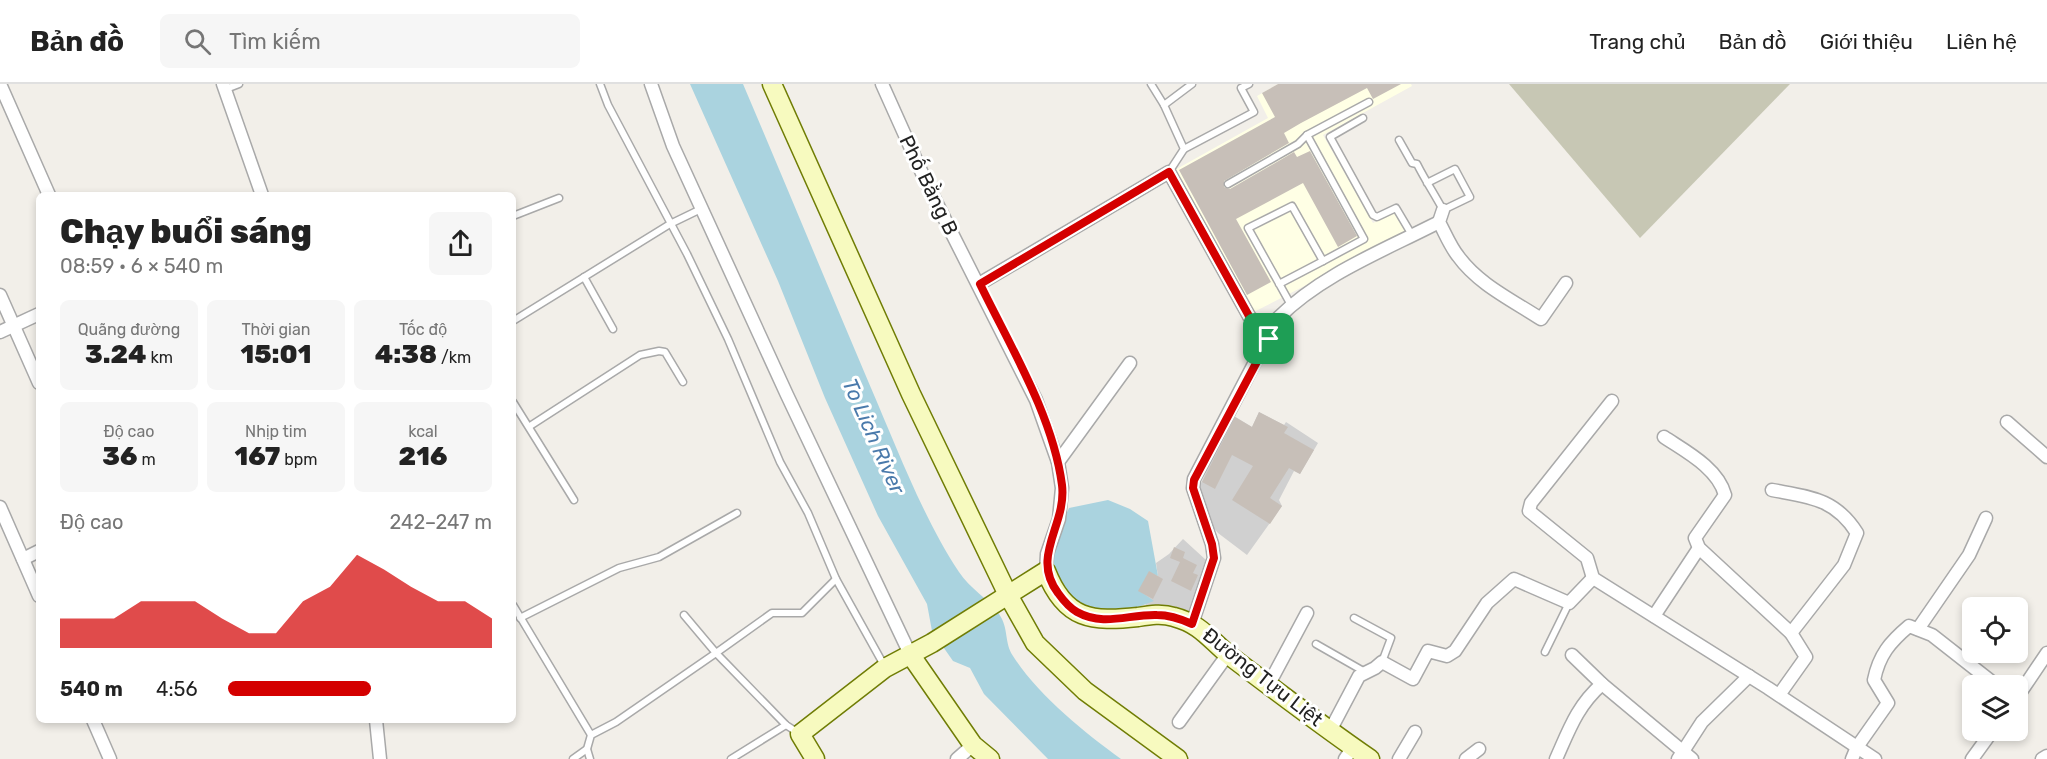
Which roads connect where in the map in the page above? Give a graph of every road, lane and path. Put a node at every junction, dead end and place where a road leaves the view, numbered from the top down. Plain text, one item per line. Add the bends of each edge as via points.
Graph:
1 (0, 84) edge
2 (239, 84) edge
3 (600, 84) edge
4 (651, 84) edge
5 (772, 84) edge
6 (882, 84) edge
7 (1151, 84) edge
8 (1192, 84) edge
9 (1249, 84) edge
10 (224, 86) edge
11 (1369, 102) dead end
12 (1164, 105) junction
13 (1363, 118) dead end
14 (1307, 135) junction
15 (1399, 140) dead end
16 (1184, 149) junction
17 (1169, 172) junction
18 (1427, 183) junction
19 (1228, 184) dead end
20 (48, 192) edge
21 (261, 192) edge
22 (1470, 197) junction
23 (559, 198) dead end
24 (1474, 204) dead end
25 (703, 208) junction
26 (516, 215) edge
27 (1441, 216) junction
28 (670, 224) junction
29 (1412, 236) junction
30 (1323, 261) junction
31 (584, 277) junction
32 (1566, 283) dead end
33 (980, 284) junction
34 (1279, 284) junction
35 (0, 295) edge
36 (1291, 305) junction
37 (36, 315) edge
38 (516, 319) edge
39 (14, 326) junction
40 (613, 329) dead end
41 (0, 332) edge
42 (1269, 339) junction
43 (1130, 363) dead end
44 (36, 376) edge
45 (683, 382) dead end
46 (1612, 401) dead end
47 (516, 406) edge
48 (2007, 422) dead end
49 (530, 426) junction
50 (1664, 437) dead end
51 (2047, 457) edge
52 (1058, 462) junction
53 (1772, 490) dead end
54 (574, 500) dead end
55 (0, 507) edge
56 (737, 513) dead end
57 (1986, 518) dead end
58 (1700, 548) junction
59 (36, 552) edge
60 (23, 559) junction
61 (1046, 572) junction
62 (1593, 578) junction
63 (836, 579) junction
64 (36, 589) edge
65 (1008, 595) junction
66 (1569, 603) junction
67 (516, 611) edge
68 (1307, 613) dead end
69 (684, 615) dead end
70 (1653, 616) junction
71 (520, 618) junction
72 (1354, 618) dead end
73 (1192, 624) junction
74 (1918, 629) junction
75 (1791, 633) junction
76 (1316, 644) dead end
77 (1545, 652) dead end
78 (716, 653) junction
79 (2047, 653) edge
80 (910, 654) junction
81 (1228, 654) junction
82 (1572, 655) dead end
83 (1382, 662) junction
84 (885, 668) junction
85 (1365, 673) junction
86 (1983, 675) edge
87 (1749, 676) junction
88 (2028, 681) edge
89 (1269, 684) junction
90 (1602, 684) junction
91 (1779, 695) junction
92 (1179, 722) dead end
93 (94, 723) edge
94 (376, 723) edge
95 (793, 729) junction
96 (1331, 729) junction
97 (1415, 732) dead end
98 (591, 735) junction
99 (1985, 741) edge
100 (973, 745) junction
101 (1857, 747) junction
102 (1479, 748) dead end
103 (587, 749) junction
104 (1349, 753) edge
105 (1684, 756) edge
106 (2047, 756) edge
107 (110, 759) edge
108 (380, 759) edge
109 (573, 759) edge
110 (590, 759) edge
111 (732, 759) edge
112 (815, 759) edge
113 (957, 759) edge
114 (990, 759) edge
115 (1178, 759) edge
116 (1370, 759) edge
117 (1400, 759) edge
118 (1466, 759) edge
119 (1556, 759) edge
120 (1852, 759) edge
121 (1875, 759) edge
122 (1972, 759) edge
123 (2042, 759) edge

1 - 20 street
2 - 10 lane
3 - 28 lane
4 - 25 street
5 - 65 street via 911,394
6 - 33 street, Phố Bằng B via 926,182
7 - 12 lane
8 - 12 lane
9 - 16 lane via 1241,88 1254,112
10 - 21 street
11 - 14 lane
12 - 16 lane
13 - 29 lane via 1330,137 1373,215 1377,217 1396,208
14 - 19 lane
14 - 30 lane via 1364,239
15 - 18 lane
16 - 17 lane
17 - 33 street
17 - 42 street via 1249,316
18 - 22 lane via 1455,169
18 - 27 lane
22 - 24 lane
22 - 27 lane
23 - 26 lane
25 - 28 lane
25 - 80 street
27 - 29 street
27 - 32 street via 1456,254 1470,270 1541,319
28 - 31 lane
28 - 63 lane via 728,339 780,462 808,513
29 - 36 street via 1339,274
30 - 34 lane
30 - 34 lane via 1292,206 1248,228
31 - 38 lane
31 - 40 lane
33 - 52 street via 1036,400
34 - 36 lane
35 - 39 street
36 - 42 street via 1278,318
37 - 39 street
39 - 41 street
39 - 44 street
42 - 73 street via 1194,480 1214,558
43 - 52 street
45 - 49 lane via 665,352 640,355
46 - 62 street via 1531,503 1529,511 1587,558
47 - 49 lane
48 - 51 street
49 - 54 lane
50 - 58 street via 1699,460 1723,487 1725,495 1695,538
52 - 61 street via 1062,488 1059,519 1047,554
53 - 75 street via 1822,500 1851,523 1857,533 1844,565
55 - 60 street
56 - 71 lane via 659,557 619,568
57 - 74 street via 1969,555
58 - 70 street
58 - 75 street
59 - 60 street
60 - 64 street
61 - 65 street
61 - 73 street, Đường Tựu Liệt via 1063,599 1091,619 1157,615 1174,616
62 - 66 street
62 - 70 street
63 - 78 lane via 802,613 772,613
63 - 84 lane
65 - 80 street
65 - 115 street via 1035,643 1085,691
66 - 77 lane
66 - 83 street via 1514,579 1487,603 1455,651 1447,656 1428,651 1413,679
67 - 71 lane
68 - 89 street
69 - 78 lane
70 - 87 street
71 - 98 lane
72 - 83 lane via 1391,638
73 - 81 street, Đường Tựu Liệt
74 - 86 street via 1932,635
74 - 101 street via 1909,626 1878,661 1874,680 1888,703
75 - 91 street via 1806,657
76 - 85 lane
78 - 95 lane
78 - 98 lane
79 - 88 street
80 - 84 street
80 - 100 street
81 - 89 street, Đường Tựu Liệt
81 - 92 street
82 - 90 street
83 - 85 street
84 - 95 street
85 - 96 street via 1359,676
87 - 91 street
87 - 105 street via 1702,722
89 - 96 street, Đường Tựu Liệt
90 - 105 street
90 - 119 street via 1575,716
91 - 101 street
93 - 107 street
94 - 108 street
95 - 111 lane
95 - 112 street
96 - 104 street, Đường Tựu Liệt
97 - 117 street
98 - 103 lane
99 - 122 street
100 - 113 street
100 - 114 street
101 - 120 street
101 - 121 street
102 - 118 street
103 - 109 lane
103 - 110 lane
104 - 116 street, Đường Tựu Liệt
106 - 123 street

